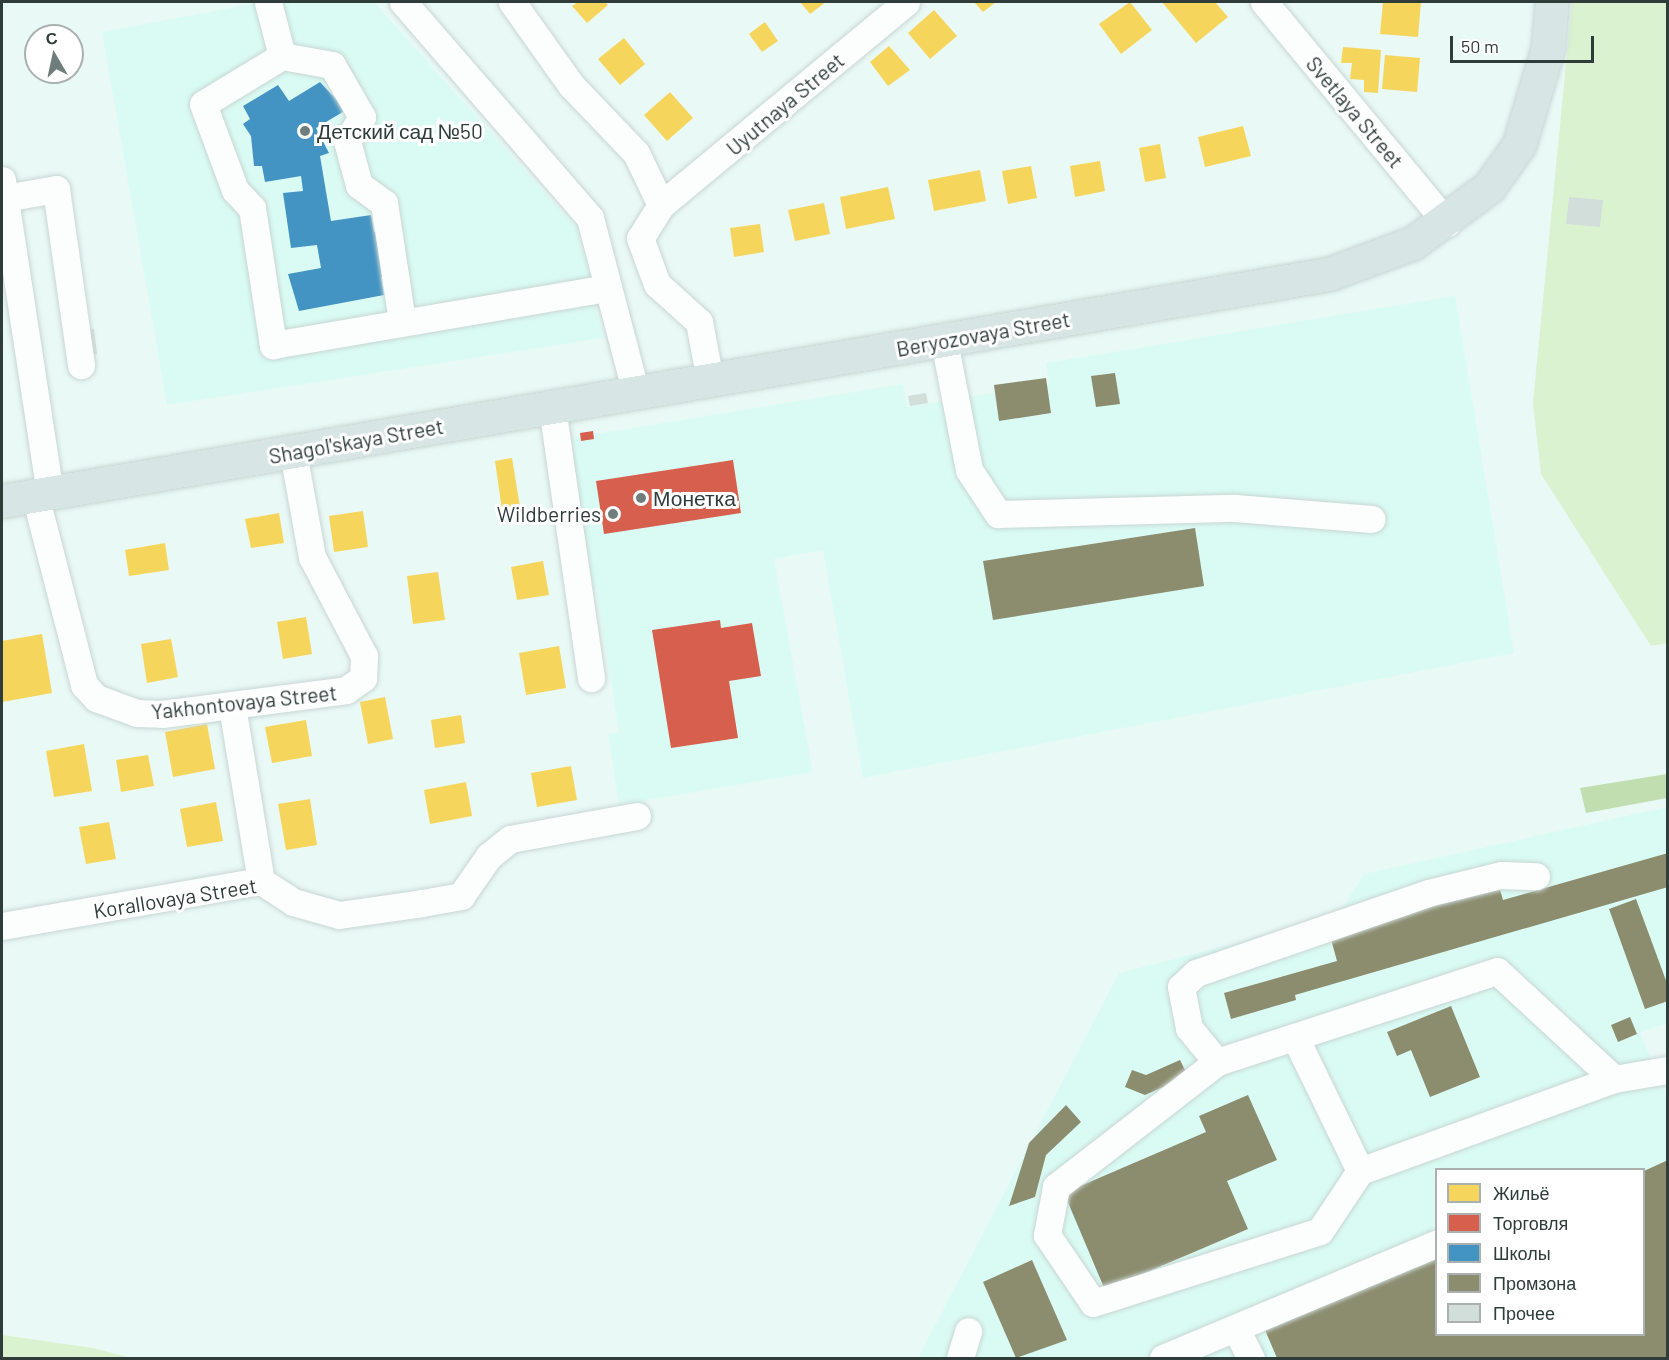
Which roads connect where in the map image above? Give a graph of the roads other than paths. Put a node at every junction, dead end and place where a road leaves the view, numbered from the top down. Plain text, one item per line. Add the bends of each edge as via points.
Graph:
1 (268, 2) edge
2 (403, 2) edge
3 (512, 2) edge
4 (906, 2) edge
5 (1264, 2) edge
6 (1552, 2) edge
7 (282, 56) junction
8 (3, 189) edge
9 (661, 205) junction
10 (1447, 223) junction
11 (9, 263) edge
12 (608, 288) junction
13 (402, 321) junction
14 (944, 341) junction
15 (81, 365) dead end
16 (710, 381) junction
17 (636, 393) junction
18 (552, 407) junction
19 (293, 452) junction
20 (42, 494) junction
21 (2, 501) edge
22 (1372, 519) dead end
23 (591, 678) dead end
24 (232, 706) junction
25 (637, 816) dead end
26 (1536, 876) dead end
27 (261, 881) junction
28 (2, 926) edge
29 (1295, 1037) junction
30 (1217, 1062) junction
31 (1668, 1070) edge
32 (1614, 1079) junction
33 (1359, 1171) junction
34 (1435, 1245) edge
35 (1236, 1329) junction
36 (968, 1331) dead end
37 (960, 1359) edge
38 (1163, 1359) edge
39 (1251, 1359) edge

1 - 7 street
2 - 12 street via 590,218
3 - 9 street via 571,85 636,153
4 - 9 street, Uyutnaya Street
5 - 10 street, Svetlaya Street
6 - 10 main road, Beryozovaya Street via 1548,48 1519,145 1489,188
7 - 13 street via 332,65 362,117 347,141 359,185 384,203
7 - 13 street via 203,104 235,190 252,208 273,345
8 - 11 street, Yakhontovaya Street
8 - 15 street via 56,189
9 - 16 street via 640,238 657,284 699,322
10 - 14 main road, Beryozovaya Street via 1413,243 1329,274
11 - 20 street, Yakhontovaya Street
12 - 13 street
12 - 17 street
14 - 16 main road, Beryozovaya Street
14 - 22 street via 969,470 999,514 1235,508
16 - 17 main road, Shagol'skaya Street
17 - 18 main road, Shagol'skaya Street
18 - 19 main road, Shagol'skaya Street
18 - 23 street
19 - 20 main road, Shagol'skaya Street
19 - 24 street, Yakhontovaya Street via 312,557 364,656 363,678 346,690
20 - 21 main road, Shagol'skaya Street
20 - 24 street, Yakhontovaya Street via 84,685 96,698 137,713
24 - 27 street
25 - 27 street, Korallovaya Street via 510,839 489,856 461,896 422,903 339,915 293,902
26 - 30 street via 1501,875 1428,892 1196,973 1181,987 1189,1028
27 - 28 street, Korallovaya Street
29 - 30 street
29 - 32 street via 1497,971
29 - 33 street
30 - 33 street via 1056,1187 1047,1234 1093,1303 1320,1231
31 - 32 street
32 - 33 street
34 - 35 street
35 - 38 street
35 - 39 street
36 - 37 street

